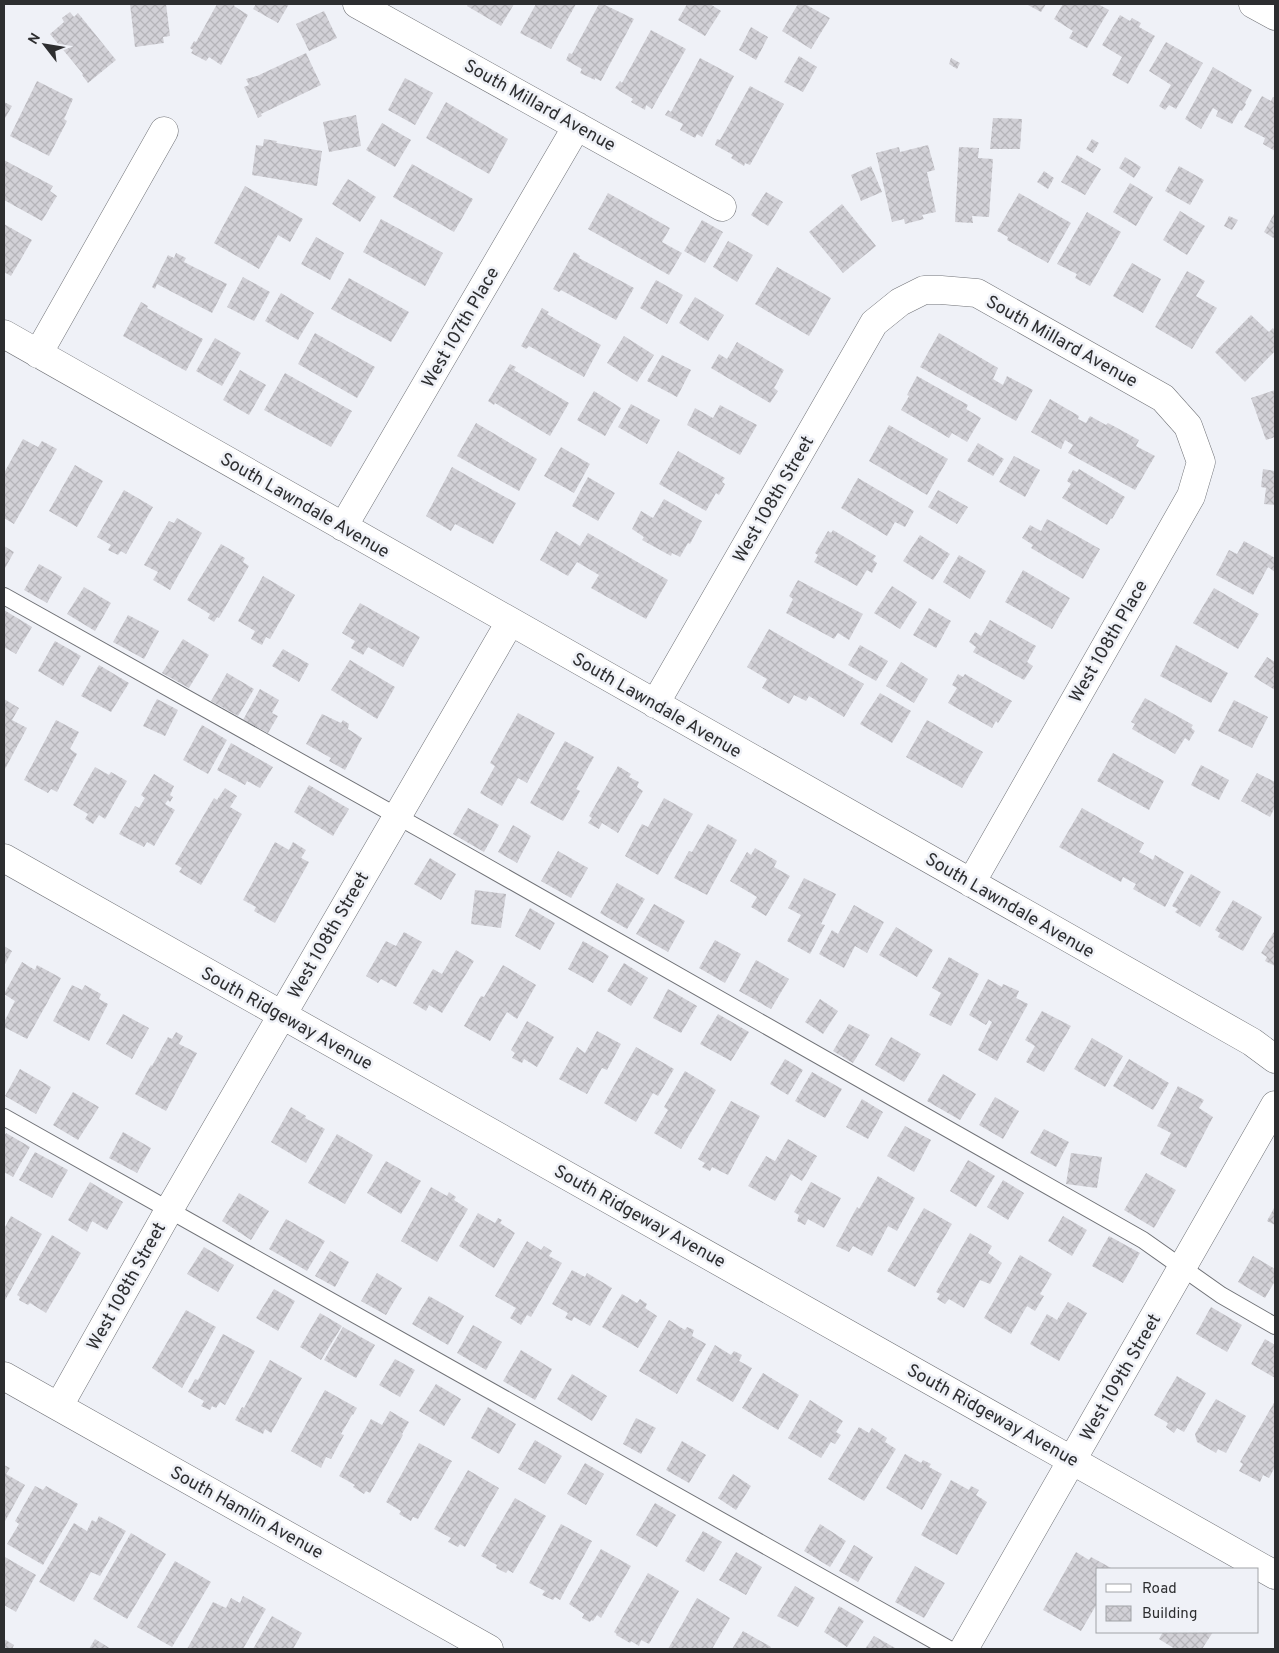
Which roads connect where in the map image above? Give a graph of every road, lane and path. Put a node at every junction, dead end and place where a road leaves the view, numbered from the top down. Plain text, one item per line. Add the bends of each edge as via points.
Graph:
1 (357, 4) edge
2 (1253, 4) edge
3 (1275, 16) edge
4 (577, 126) junction
5 (164, 131) dead end
6 (722, 207) dead end
7 (900, 302) joint
8 (4, 334) edge
9 (38, 354) junction
10 (1163, 398) joint
11 (343, 527) junction
12 (4, 596) edge
13 (510, 622) junction
14 (655, 704) junction
15 (397, 817) junction
16 (4, 858) edge
17 (971, 883) junction
18 (281, 1014) junction
19 (1275, 1059) edge
20 (1275, 1105) edge
21 (4, 1117) edge
22 (169, 1210) junction
23 (1182, 1269) junction
24 (1275, 1326) edge
25 (4, 1376) edge
26 (58, 1406) junction
27 (1072, 1460) junction
28 (1275, 1575) edge
29 (489, 1649) edge
30 (949, 1649) edge
31 (964, 1649) edge

1 - 4 street, South Millard Avenue
2 - 3 street
4 - 6 street, South Millard Avenue
4 - 11 street, West 107th Place
5 - 9 street
7 - 10 street, South Millard Avenue via 924,290 977,293
7 - 14 street, West 108th Street via 874,323
8 - 9 street, South Lawndale Avenue
9 - 11 street, South Lawndale Avenue
10 - 17 street, West 108th Place via 1188,426 1201,462 1191,496
11 - 13 street, South Lawndale Avenue
12 - 15 lane
13 - 14 street, South Lawndale Avenue
13 - 15 street, West 108th Street
14 - 17 street, South Lawndale Avenue
15 - 18 street, West 108th Street
15 - 23 lane via 1143,1240
16 - 18 street, South Ridgeway Avenue
17 - 19 street, South Lawndale Avenue via 1252,1042
18 - 22 street, West 108th Street
18 - 27 street, South Ridgeway Avenue
20 - 23 street, West 109th Street
21 - 22 lane
22 - 26 street, West 108th Street
22 - 30 lane
23 - 24 lane
23 - 27 street, West 109th Street
25 - 26 street, South Hamlin Avenue
26 - 29 street, South Hamlin Avenue
27 - 28 street, South Ridgeway Avenue
27 - 31 street, West 109th Street

